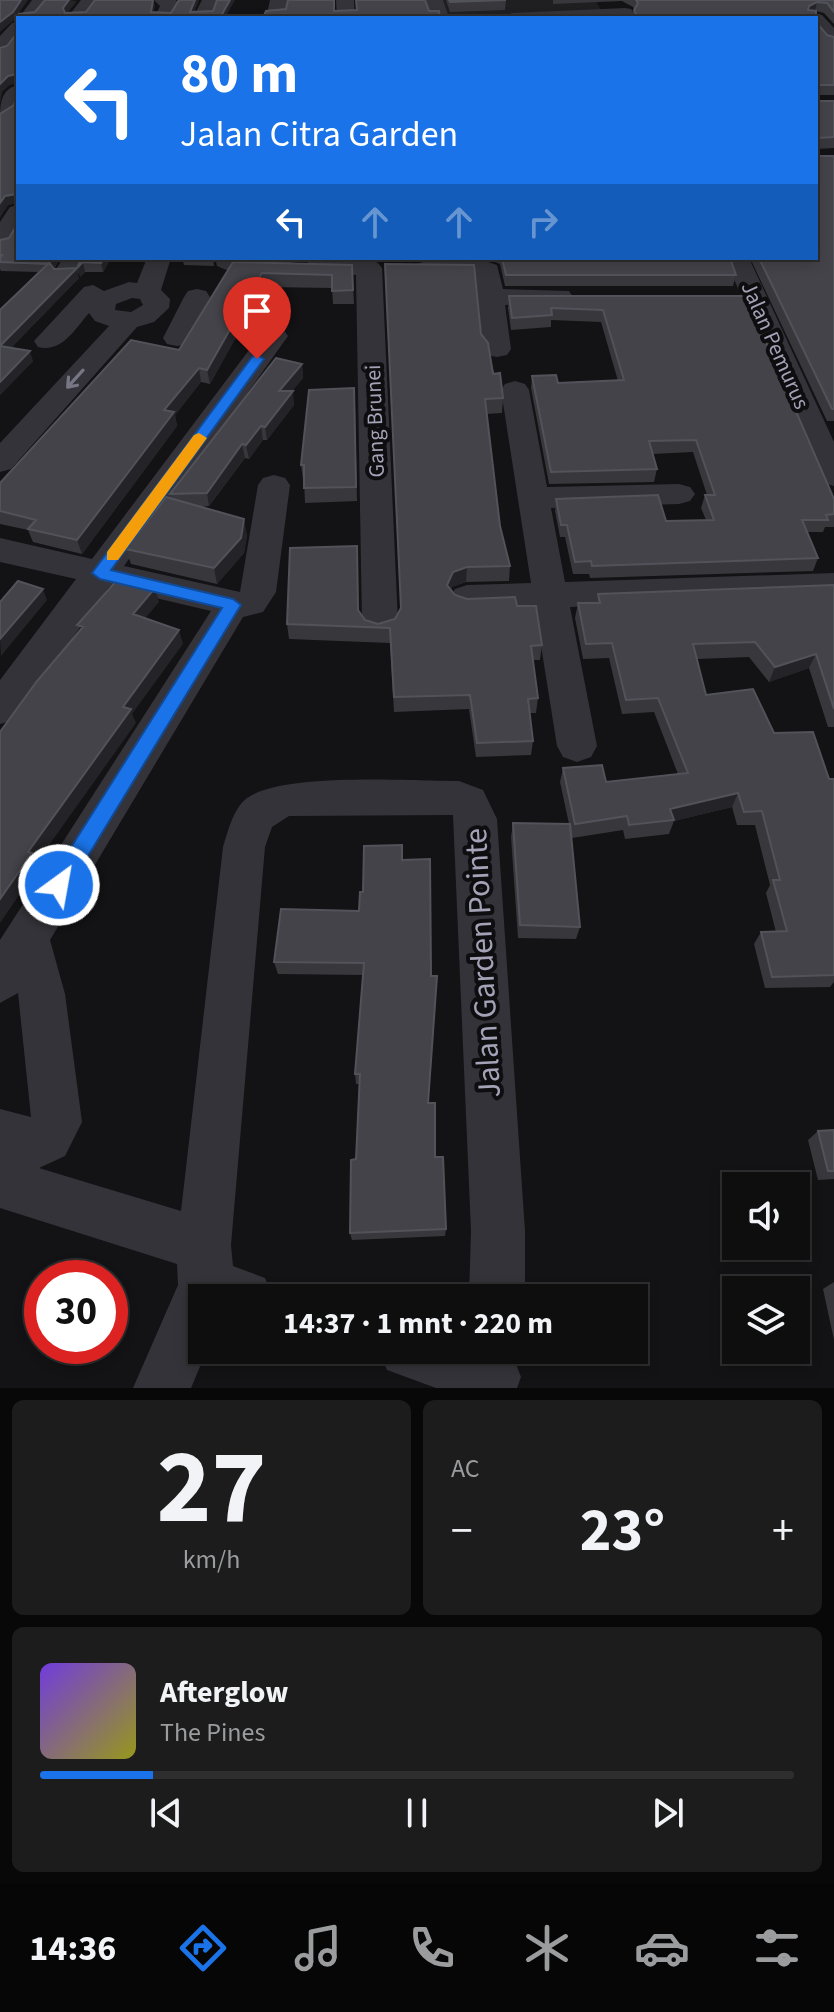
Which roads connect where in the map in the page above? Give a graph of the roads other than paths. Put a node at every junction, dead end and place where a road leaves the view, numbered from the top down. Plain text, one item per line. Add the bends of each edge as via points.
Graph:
1 (163, 0) edge
2 (624, 10) edge
3 (164, 16) edge
4 (591, 16) edge
5 (818, 21) edge
6 (16, 29) edge
7 (834, 39) edge
8 (0, 48) edge
9 (16, 94) edge
10 (0, 115) edge
11 (16, 215) edge
12 (0, 241) edge
13 (157, 260) edge
14 (226, 260) edge
15 (738, 260) edge
16 (320, 262) edge
17 (487, 264) edge
18 (368, 268) junction
19 (492, 297) junction
20 (586, 297) edge
21 (725, 297) edge
22 (754, 297) junction
23 (115, 306) junction
24 (187, 317) dead end
25 (274, 336) dead end
26 (48, 341) dead end
27 (497, 349) dead end
28 (515, 390) dead end
29 (0, 427) edge
30 (0, 462) edge
31 (834, 476) edge
32 (274, 485) dead end
33 (679, 494) dead end
34 (534, 498) junction
35 (0, 550) edge
36 (100, 573) junction
37 (834, 585) edge
38 (550, 595) junction
39 (467, 598) edge
40 (238, 605) junction
41 (380, 623) edge
42 (0, 709) edge
43 (577, 746) dead end
44 (27, 937) junction
45 (0, 981) edge
46 (0, 1135) edge
47 (0, 1182) edge
48 (218, 1276) edge
49 (497, 1284) edge
50 (461, 1364) edge
51 (492, 1372) edge
52 (162, 1388) edge

1 - 3 street via 170,4
2 - 4 street
5 - 7 street
6 - 8 street
9 - 10 street
11 - 12 street
13 - 23 street
14 - 16 street via 270,265
15 - 22 street, Jalan Pemurus
16 - 18 street
17 - 18 street via 442,271
17 - 19 street
18 - 41 street, Gang Brunei
19 - 20 street
19 - 27 street
21 - 22 street
22 - 31 street, Jalan Pemurus
23 - 24 street via 173,327
23 - 26 street
23 - 29 street
23 -> 30 street
25 - 36 street
28 - 34 street
32 - 40 street via 259,592 257,598
33 - 34 street
34 - 38 street
35 - 36 street
36 - 40 street
36 - 42 street
37 - 38 street
38 - 39 street
38 - 43 street
40 - 44 street
44 - 45 street
44 - 46 street via 42,994 57,1122 54,1132 37,1144
47 - 48 street
48 - 49 street, Jalan Garden Pointe via 244,847 251,820 265,806 289,799 459,798 468,802 476,819
48 - 52 street
50 - 51 street

